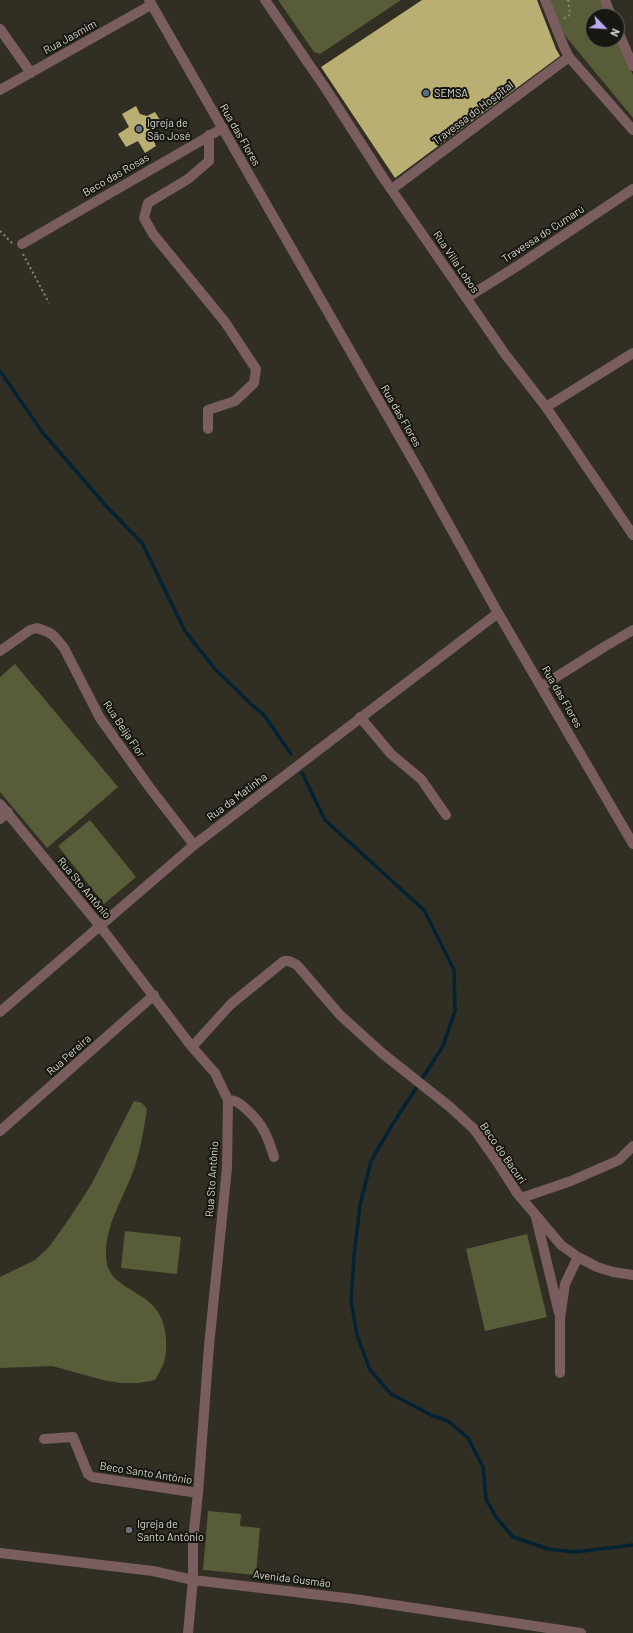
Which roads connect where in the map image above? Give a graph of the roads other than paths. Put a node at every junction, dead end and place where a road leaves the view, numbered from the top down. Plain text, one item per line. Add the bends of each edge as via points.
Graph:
1 (264, 0) edge
2 (545, 0) edge
3 (150, 2) edge
4 (0, 29) edge
5 (625, 48) edge
6 (569, 57) junction
7 (633, 66) edge
8 (31, 72) junction
9 (0, 90) edge
10 (223, 128) junction
11 (633, 130) edge
12 (209, 135) junction
13 (392, 189) junction
14 (633, 189) edge
15 (19, 247) road end
16 (466, 298) junction
17 (633, 353) edge
18 (546, 407) junction
19 (208, 429) dead end
20 (633, 534) edge
21 (498, 613) junction
22 (633, 630) edge
23 (0, 651) edge
24 (542, 686) junction
25 (360, 717) junction
26 (0, 804) edge
27 (446, 815) dead end
28 (4, 816) edge
29 (633, 844) edge
30 (194, 845) junction
31 (100, 926) junction
32 (154, 995) junction
33 (0, 1012) edge
34 (192, 1048) junction
35 (228, 1100) junction
36 (0, 1131) edge
37 (633, 1146) edge
38 (274, 1157) dead end
39 (521, 1198) junction
40 (535, 1214) junction
41 (578, 1258) junction
42 (633, 1275) edge
43 (560, 1318) junction
44 (560, 1373) dead end
45 (44, 1439) dead end
46 (198, 1494) junction
47 (0, 1553) edge
48 (193, 1580) junction
49 (188, 1633) edge
50 (580, 1633) edge

1 - 13 street, Rua Villa Lobos
2 - 6 street
3 - 8 street, Rua Jasmim
3 - 10 street, Rua das Flores
4 - 8 street
5 - 7 street
6 - 11 street
6 - 13 street, Travessa do Hospital
8 - 9 street, Rua Jasmim
10 - 12 street, Beco das Rosas
10 - 21 street, Rua das Flores
12 - 15 street, Beco das Rosas
12 - 19 street via 209,161 188,179 148,203 144,218 153,234 225,322 256,370 254,383 235,401 208,410
13 - 16 street, Rua Villa Lobos
14 - 16 street, Travessa do Cumarú
16 - 18 street, Rua Villa Lobos
17 - 18 street
18 - 20 street, Rua Villa Lobos
21 - 24 street, Rua das Flores
21 - 25 street, Rua da Matinha
22 - 24 street
23 - 30 street, Rua Beija Flor via 30,630 37,628 51,634 64,648 100,718
24 - 29 street, Rua das Flores
25 - 27 street via 391,754 421,779
25 - 30 street, Rua da Matinha
26 - 28 street, Rua Sto Antônio
28 - 31 street, Rua Sto Antônio
30 - 31 street, Rua da Matinha
31 - 32 street, Rua Sto Antônio
31 - 33 street, Rua da Matinha
32 - 34 street, Rua Sto Antônio
32 - 36 street, Rua Pereira
34 - 35 street, Rua Sto Antônio via 215,1073
34 - 39 street, Beco do Bacuri via 231,1004 284,962 289,961 297,965 340,1015 474,1129
35 - 38 street via 236,1100 257,1119 269,1140
35 - 46 street, Rua Sto Antônio via 227,1168 209,1346
37 - 39 street via 618,1160 571,1182
39 - 40 street, Beco do Bacuri
40 - 41 street, Beco do Bacuri via 561,1245
40 - 43 street
41 - 42 street, Beco do Bacuri via 613,1272
41 - 43 street via 565,1284
43 - 44 street
45 - 46 street, Beco Santo Antônio via 73,1436 88,1474 92,1477
46 - 48 street, Rua Sto Antônio via 193,1540
47 - 48 street, Avenida Gusmão via 153,1571
48 - 49 street, Rua Sto Antônio
48 - 50 street, Avenida Gusmão via 354,1599

